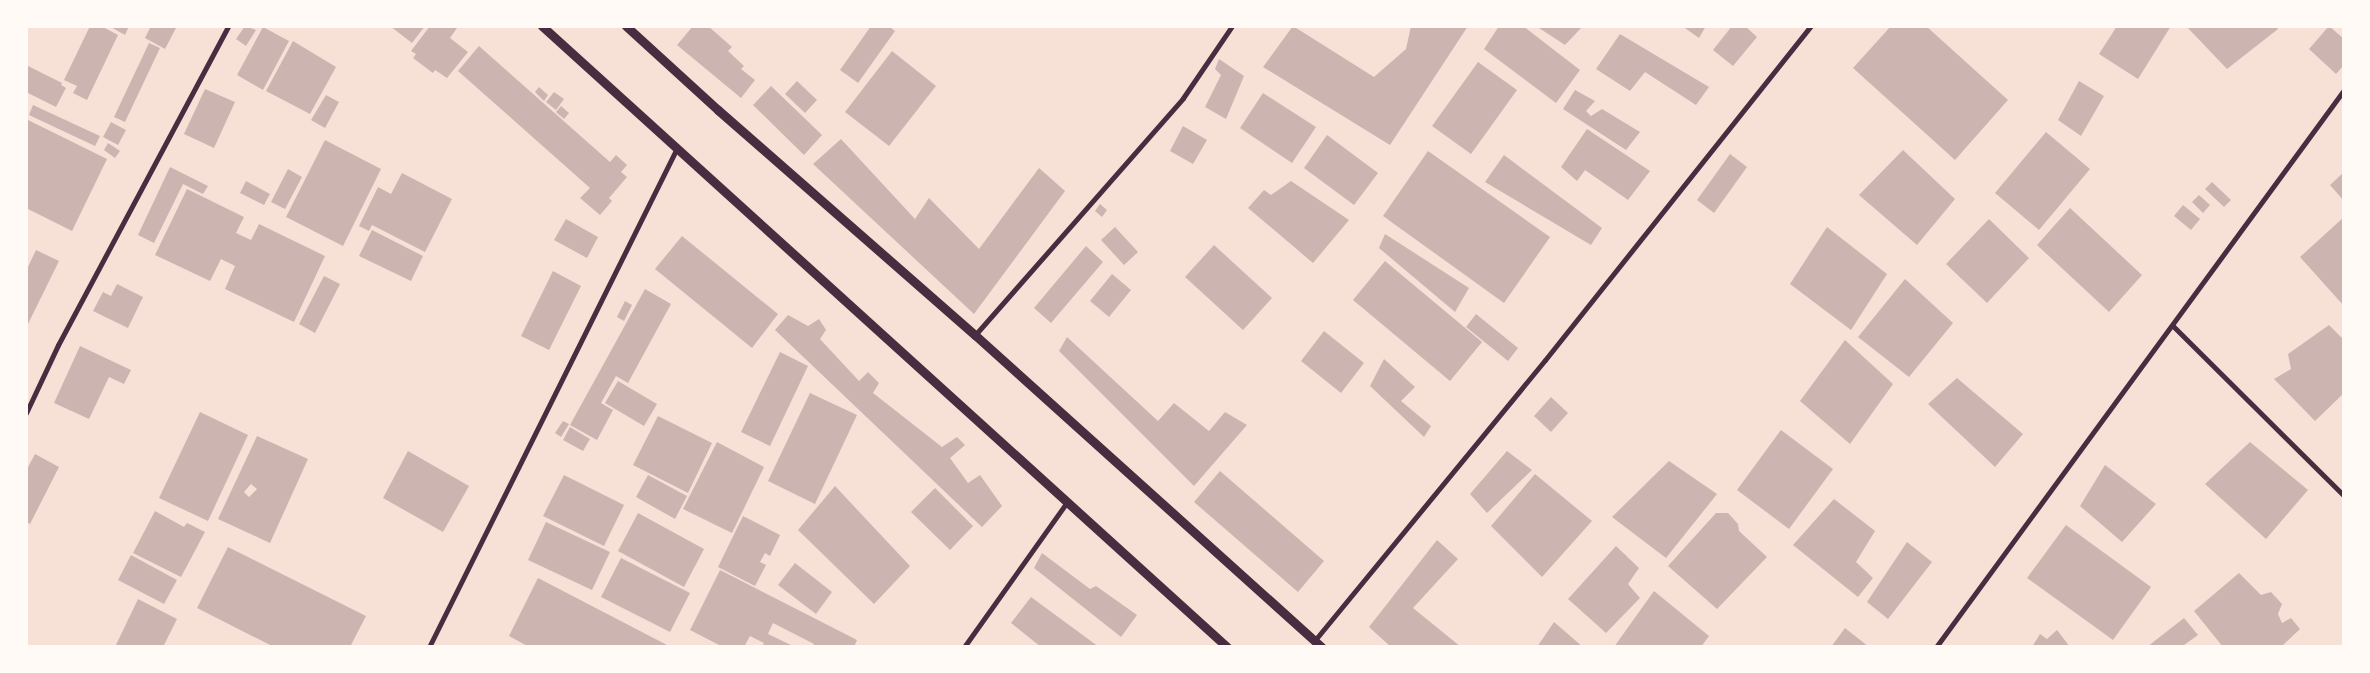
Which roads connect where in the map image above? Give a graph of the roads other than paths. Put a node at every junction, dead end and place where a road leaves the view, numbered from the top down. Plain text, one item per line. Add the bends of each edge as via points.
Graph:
1 (228, 26) edge
2 (542, 26) edge
3 (626, 26) edge
4 (1232, 26) edge
5 (1811, 26) edge
6 (2344, 90) edge
7 (677, 148) junction
8 (2173, 326) junction
9 (975, 335) junction
10 (26, 413) edge
11 (2344, 496) edge
12 (1068, 501) junction
13 (1319, 643) edge
14 (429, 647) edge
15 (964, 647) edge
16 (1227, 647) edge
17 (1936, 647) edge

1 - 10 street via 58,345
2 - 7 street
3 - 9 street
4 - 9 street via 1183,98
5 - 13 street
6 - 8 street
7 - 12 street
7 - 14 street
8 - 11 street
8 - 17 street
9 - 13 street
12 - 15 street
12 - 16 street

